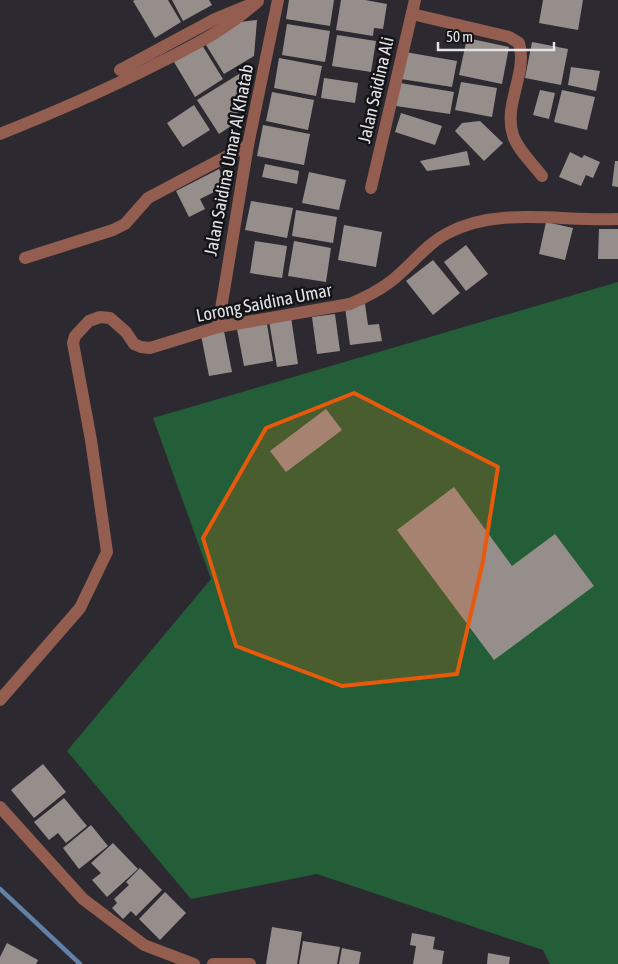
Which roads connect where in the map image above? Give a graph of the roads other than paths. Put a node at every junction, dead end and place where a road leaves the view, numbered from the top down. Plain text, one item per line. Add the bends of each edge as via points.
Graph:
1 (259, 0) edge
2 (278, 0) edge
3 (415, 0) edge
4 (412, 14) junction
5 (120, 70) dead end
6 (0, 134) edge
7 (248, 146) junction
8 (542, 176) dead end
9 (371, 188) dead end
10 (618, 219) edge
11 (25, 258) dead end
12 (218, 327) junction
13 (0, 700) edge
14 (0, 806) edge
15 (194, 964) edge
16 (213, 964) edge
17 (250, 964) edge

1 - 5 street via 215,19
1 - 6 street via 233,22 187,49
2 - 7 street, Jalan Saidina Umar Al Khatab
3 - 4 street, Jalan Saidina Ali
4 - 8 street via 509,37 519,43 523,56 510,118 513,136
4 - 9 street, Jalan Saidina Ali
7 - 11 street via 148,198 125,224
7 - 12 street, Jalan Saidina Umar Al Khatab
10 - 12 street, Lorong Saidina Umar via 532,218 470,224 447,233 390,282 350,304
12 - 13 street, Lorong Saidina Umar via 150,348 134,344 110,318 89,321 79,330 73,343 107,552 80,608
14 - 15 street via 83,899 144,945
16 - 17 street

